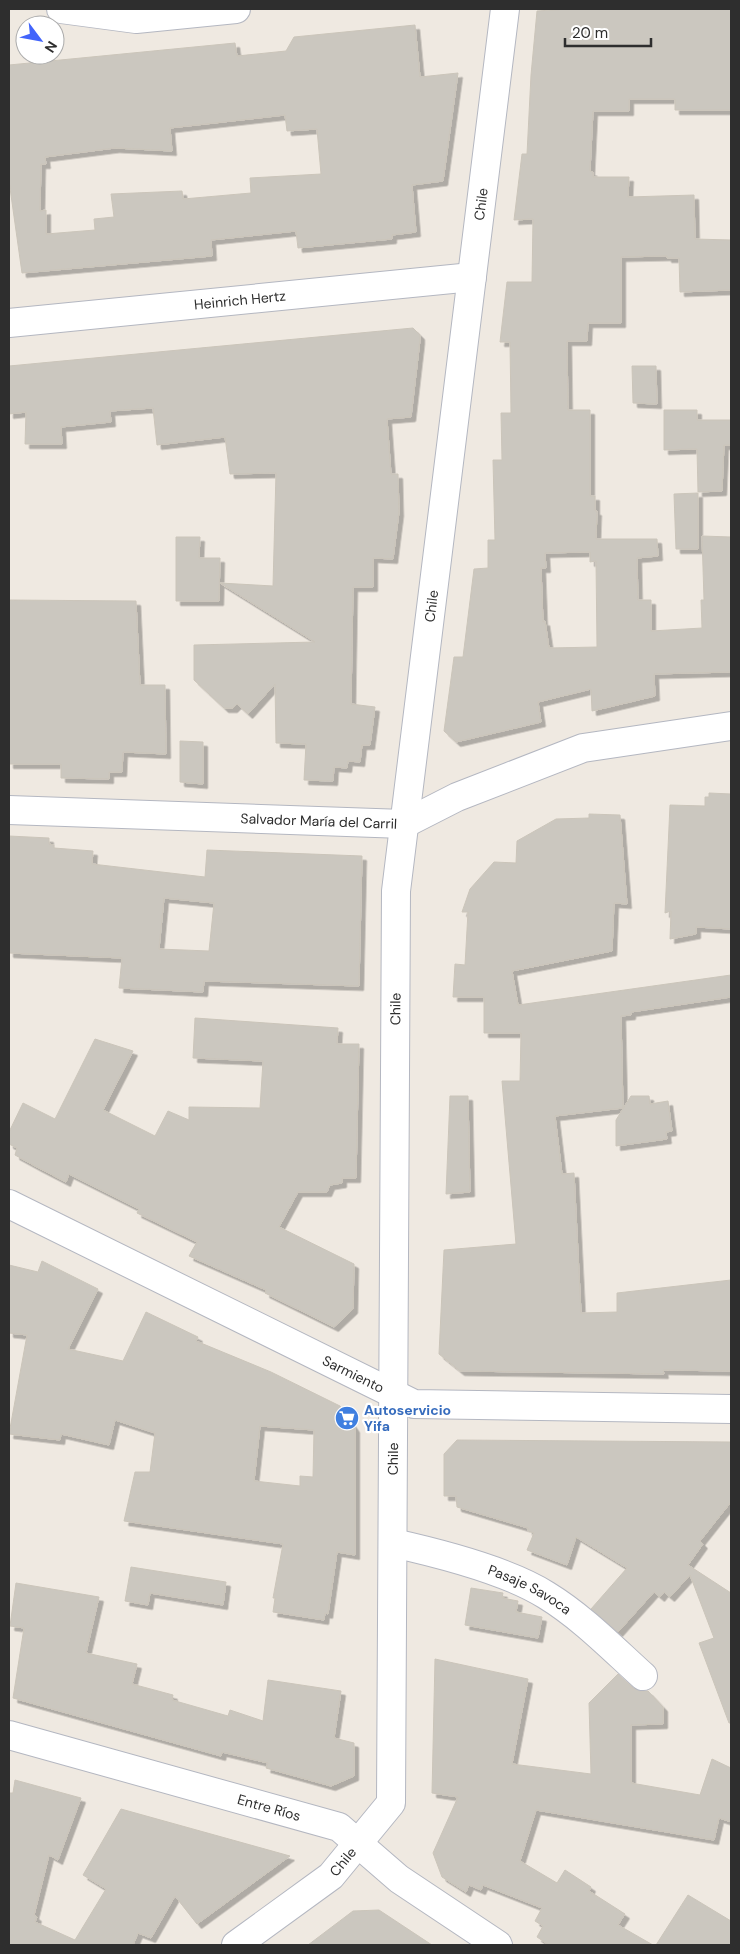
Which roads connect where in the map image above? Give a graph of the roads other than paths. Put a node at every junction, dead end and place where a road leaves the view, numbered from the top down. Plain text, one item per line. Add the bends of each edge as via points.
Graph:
1 (61, 9) edge
2 (236, 9) edge
3 (505, 9) edge
4 (472, 277) junction
5 (9, 323) edge
6 (731, 726) edge
7 (9, 810) edge
8 (404, 824) junction
9 (9, 1204) edge
10 (395, 1395) junction
11 (731, 1409) edge
12 (393, 1543) junction
13 (643, 1676) dead end
14 (9, 1735) edge
15 (358, 1843) junction
16 (236, 1945) edge
17 (498, 1945) edge

1 - 2 street via 136,19
3 - 4 street, Chile
4 - 5 street, Heinrich Hertz
4 - 8 street, Chile
6 - 8 street, Salvador María del Carril via 583,748 457,797
7 - 8 street, Salvador María del Carril
8 - 10 street, Chile via 396,891
9 - 10 street, Sarmiento
10 - 11 street, Sarmiento via 414,1404
10 - 12 street, Chile
12 - 13 street, Pasaje Savoca via 435,1553 544,1593
12 - 15 street, Chile via 391,1803
14 - 15 street, Entre Ríos via 339,1827
15 - 16 street, Chile via 331,1876
15 - 17 street, Entre Ríos via 399,1879

